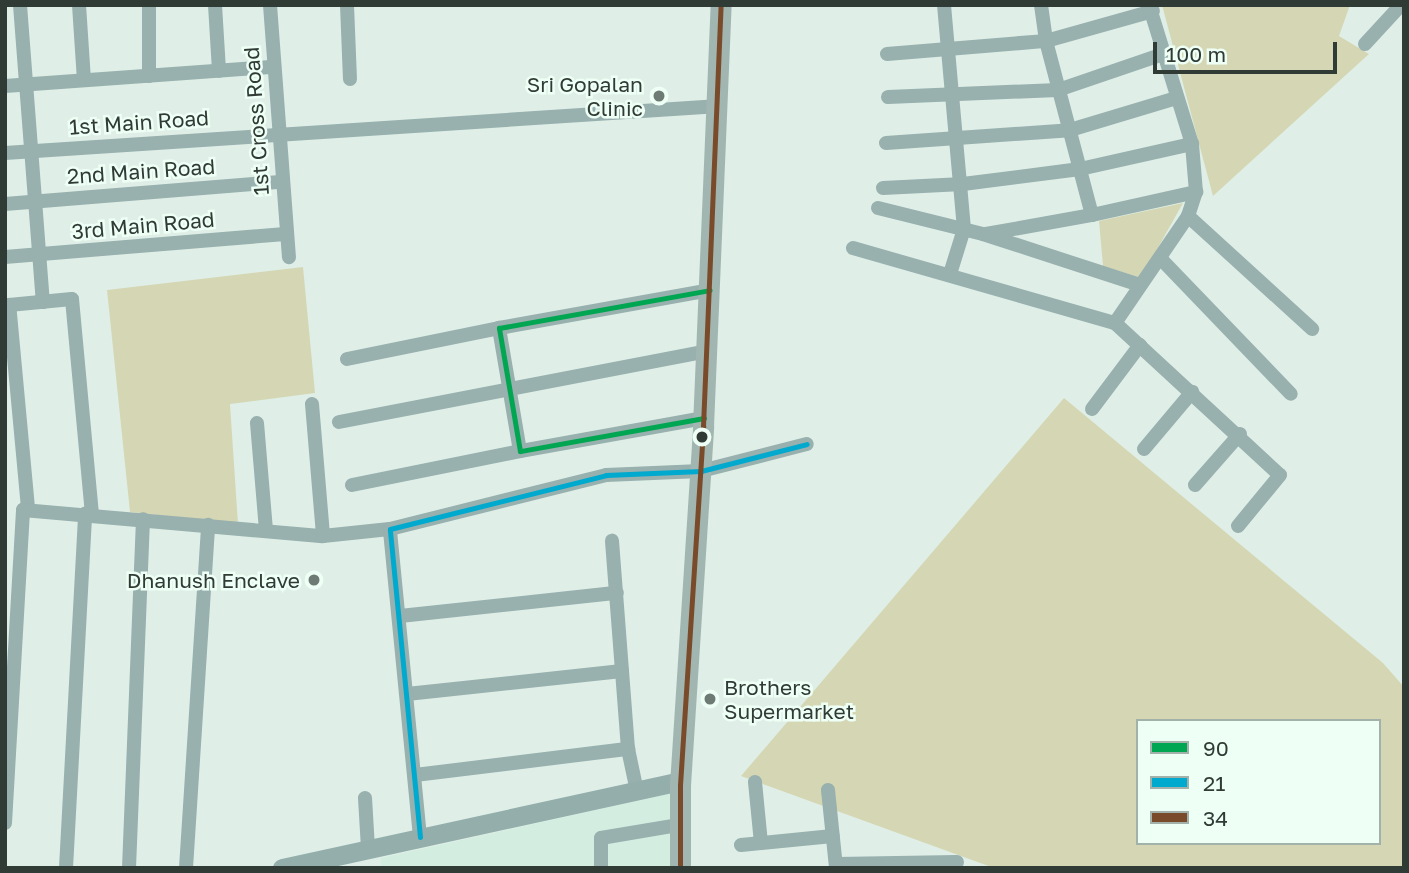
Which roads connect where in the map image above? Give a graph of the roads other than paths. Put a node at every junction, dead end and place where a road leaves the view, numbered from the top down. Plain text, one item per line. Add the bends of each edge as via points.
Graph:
1 (20, 5) edge
2 (79, 5) edge
3 (149, 5) edge
4 (215, 5) edge
5 (270, 5) edge
6 (348, 5) edge
7 (721, 5) edge
8 (944, 5) edge
9 (1041, 5) edge
10 (1401, 5) edge
11 (1151, 8) edge
12 (1046, 41) junction
13 (1365, 44) dead end
14 (950, 50) junction
15 (1166, 53) junction
16 (887, 54) dead end
17 (273, 67) junction
18 (219, 71) junction
19 (149, 76) junction
20 (350, 79) dead end
21 (84, 80) junction
22 (26, 85) junction
23 (5, 86) edge
24 (1058, 90) junction
25 (955, 94) junction
26 (888, 97) dead end
27 (1177, 98) junction
28 (719, 106) junction
29 (1070, 130) junction
30 (276, 133) junction
31 (960, 140) junction
32 (886, 143) dead end
33 (1192, 144) junction
34 (31, 151) junction
35 (5, 153) edge
36 (1080, 169) junction
37 (280, 181) junction
38 (962, 184) junction
39 (883, 188) dead end
40 (1196, 192) junction
41 (35, 201) junction
42 (5, 204) edge
43 (877, 208) dead end
44 (1092, 215) junction
45 (1188, 216) junction
46 (964, 229) junction
47 (285, 234) junction
48 (984, 234) junction
49 (853, 248) dead end
50 (40, 255) junction
51 (5, 257) edge
52 (289, 257) dead end
53 (1160, 259) junction
54 (950, 274) junction
55 (1140, 285) junction
56 (710, 290) junction
57 (43, 302) junction
58 (1115, 323) junction
59 (499, 328) junction
60 (1312, 328) dead end
61 (1140, 345) junction
62 (707, 351) junction
63 (346, 359) dead end
64 (509, 386) junction
65 (1192, 392) junction
66 (1291, 394) dead end
67 (312, 404) dead end
68 (1092, 409) dead end
69 (704, 418) junction
70 (339, 422) dead end
71 (257, 423) dead end
72 (1240, 434) junction
73 (807, 444) dead end
74 (1144, 449) dead end
75 (520, 451) junction
76 (701, 471) junction
77 (352, 485) dead end
78 (1195, 485) dead end
79 (27, 508) junction
80 (88, 514) junction
81 (144, 519) junction
82 (208, 525) junction
83 (1238, 526) dead end
84 (390, 529) junction
85 (265, 531) junction
86 (323, 536) junction
87 (612, 541) dead end
88 (617, 593) junction
89 (400, 616) junction
90 (622, 671) junction
91 (407, 694) junction
92 (628, 750) junction
93 (415, 775) junction
94 (681, 781) junction
95 (755, 782) dead end
96 (636, 788) junction
97 (828, 790) dead end
98 (365, 797) dead end
99 (5, 823) edge
100 (679, 825) junction
101 (832, 836) junction
102 (420, 837) junction
103 (761, 843) junction
104 (741, 845) dead end
105 (368, 849) junction
106 (957, 862) dead end
107 (836, 866) edge
108 (66, 868) edge
109 (128, 868) edge
110 (186, 868) edge
111 (282, 868) edge
112 (601, 868) edge
113 (680, 868) edge

1 - 22 street
2 - 21 street
3 - 19 street
4 - 18 street
5 - 17 street, 1st Cross Road
6 - 20 street
7 - 28 main road
8 - 14 street
9 - 12 street
10 - 13 street
11 - 12 street
11 - 15 street
12 - 14 street
12 - 24 street
14 - 16 street
14 - 25 street
15 - 24 street
15 - 27 street
17 - 18 street
17 - 30 street, 1st Cross Road
18 - 19 street
19 - 21 street
21 - 22 street
22 - 23 street
22 - 34 street
24 - 25 street
24 - 29 street
25 - 26 street
25 - 31 street
27 - 29 street
27 - 33 street
28 - 30 street, 1st Main Road
28 - 56 main road
29 - 31 street
29 - 36 street
30 - 34 street, 1st Main Road
30 - 37 street, 1st Cross Road
31 - 32 street
31 - 38 street
33 - 36 street
33 - 40 street
34 - 35 street, 1st Main Road
34 - 41 street
36 - 38 street
36 - 44 street
37 - 41 street, 2nd Main Road
37 - 47 street, 1st Cross Road
38 - 39 street
38 - 46 street
40 - 44 street
40 - 45 street
41 - 42 street, 2nd Main Road
41 - 50 street
43 - 46 street
44 - 48 street
45 - 53 street
45 - 60 street
46 - 48 street
46 - 54 street
47 - 50 street, 3rd Main Road
47 - 52 street, 1st Cross Road
48 - 55 street
49 - 54 street
50 - 51 street, 3rd Main Road
50 - 57 street
53 - 55 street
53 - 66 street
54 - 58 street
55 - 58 street
56 - 59 street
56 - 62 main road
57 - 79 street via 9,305
57 - 80 street via 72,299
58 - 61 street
59 - 63 street
59 - 64 street
61 - 65 street
61 - 68 street
62 - 64 street
62 - 69 main road
64 - 70 street
64 - 75 street
65 - 72 street
65 - 74 street
67 - 86 street
69 - 75 street
69 - 76 main road
71 - 85 street
72 - 78 street
72 - 83 street via 1280,475
73 - 76 street
75 - 77 street
76 - 84 street via 606,475
76 - 94 main road
79 - 80 street
79 - 99 street via 20,515
80 - 81 street
80 - 108 street
81 - 82 street
81 - 109 street
82 - 85 street
82 - 110 street
84 - 86 street
84 - 89 street
85 - 86 street
87 - 88 street
88 - 89 street
88 - 90 street
89 - 91 street
90 - 91 street
90 - 92 street
91 - 93 street
92 - 93 street
92 - 96 street
93 - 102 street
94 - 96 street
94 - 100 main road
95 - 103 street
96 - 102 street
97 - 101 street
98 - 105 street
100 - 112 street via 601,838
100 - 113 main road
101 - 103 street
101 - 107 street
102 - 105 street
103 - 104 street
105 - 111 street
106 - 107 street

